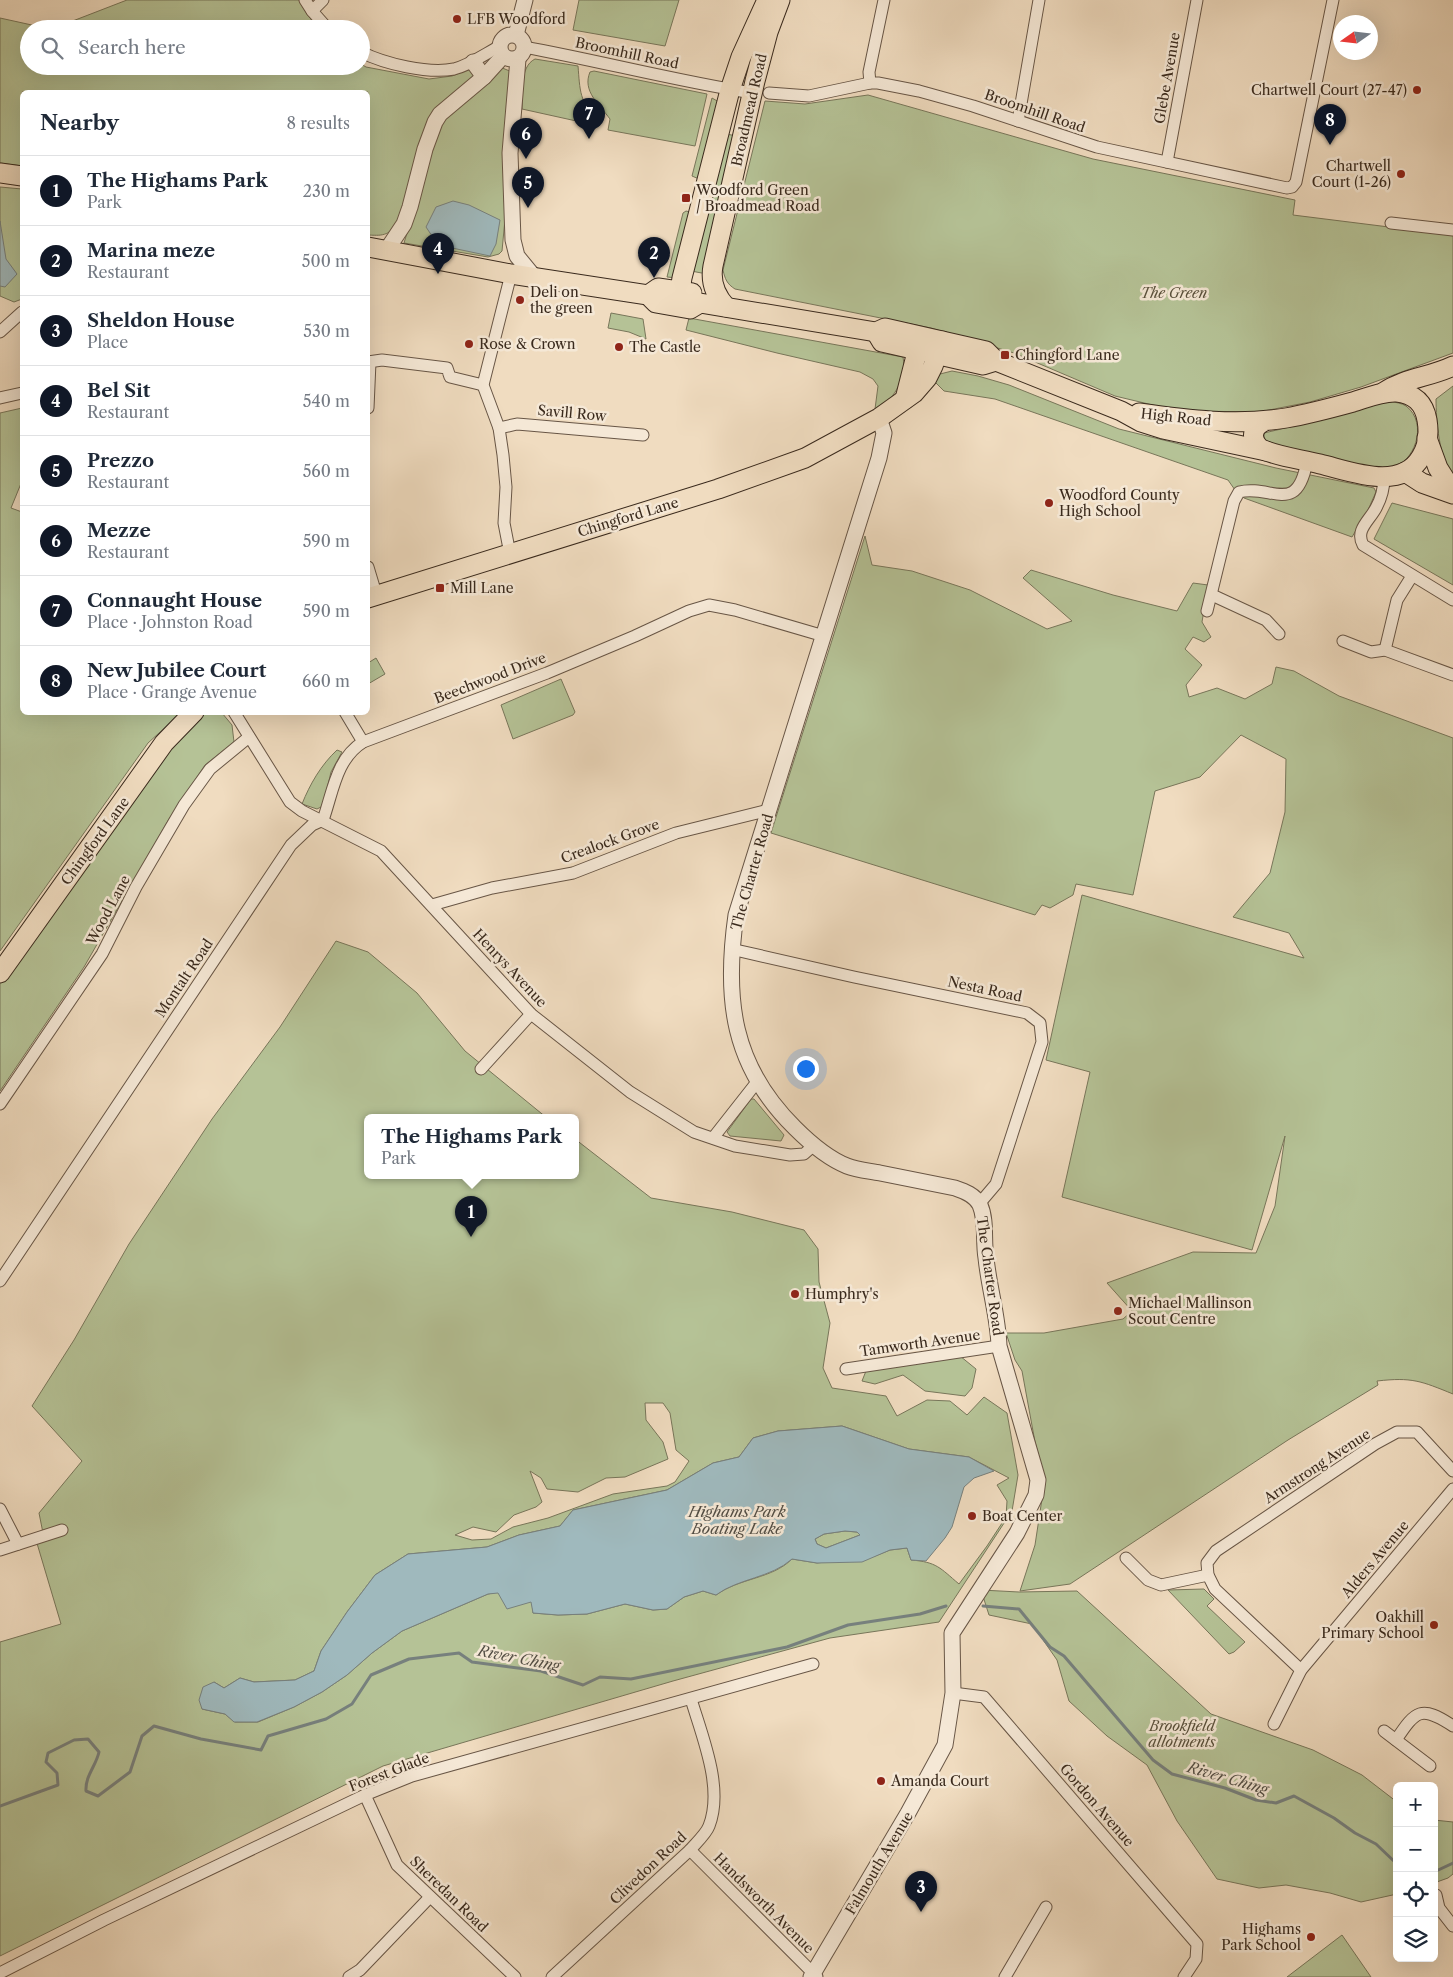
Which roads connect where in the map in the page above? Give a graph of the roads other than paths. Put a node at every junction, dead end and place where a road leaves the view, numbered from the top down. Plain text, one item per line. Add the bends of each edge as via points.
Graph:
1 (304, 0) edge
2 (323, 0) edge
3 (525, 0) edge
4 (767, 0) edge
5 (780, 0) edge
6 (884, 0) edge
7 (1039, 0) edge
8 (1196, 0) edge
9 (1333, 0) edge
10 (312, 11) junction
11 (320, 20) edge
12 (512, 49) junction
13 (370, 55) edge
14 (473, 62) junction
15 (484, 76) junction
16 (870, 83) junction
17 (730, 90) junction
18 (760, 93) junction
19 (1018, 121) junction
20 (1167, 162) junction
21 (0, 172) edge
22 (20, 176) edge
23 (1391, 223) dead end
24 (1453, 230) edge
25 (376, 249) edge
26 (511, 274) junction
27 (535, 278) junction
28 (680, 291) junction
29 (648, 294) junction
30 (700, 303) junction
31 (726, 307) junction
32 (20, 314) edge
33 (0, 332) edge
34 (919, 343) junction
35 (940, 348) junction
36 (370, 362) edge
37 (1447, 369) edge
38 (483, 385) junction
39 (20, 394) edge
40 (1381, 394) junction
41 (0, 398) edge
42 (905, 399) junction
43 (1425, 410) junction
44 (1121, 411) junction
45 (879, 418) junction
46 (1265, 421) junction
47 (498, 428) junction
48 (643, 435) dead end
49 (1427, 438) junction
50 (1266, 451) junction
51 (1307, 461) junction
52 (1405, 472) junction
53 (1384, 477) junction
54 (1453, 493) edge
55 (510, 554) junction
56 (370, 574) edge
57 (1412, 576) junction
58 (1212, 595) junction
59 (373, 596) edge
60 (1453, 600) edge
61 (1207, 611) dead end
62 (1278, 634) dead end
63 (824, 636) junction
64 (1343, 641) dead end
65 (1385, 650) junction
66 (1453, 675) edge
67 (191, 715) edge
68 (236, 715) edge
69 (347, 715) edge
70 (249, 737) junction
71 (362, 742) junction
72 (769, 810) junction
73 (322, 820) junction
74 (432, 905) junction
75 (731, 949) junction
76 (0, 973) edge
77 (531, 1014) junction
78 (481, 1069) dead end
79 (758, 1082) junction
80 (0, 1104) edge
81 (713, 1138) junction
82 (813, 1146) junction
83 (979, 1204) junction
84 (0, 1281) edge
85 (999, 1346) junction
86 (846, 1369) dead end
87 (1453, 1471) edge
88 (1453, 1489) edge
89 (0, 1509) edge
90 (62, 1530) dead end
91 (18, 1544) junction
92 (0, 1550) edge
93 (1126, 1558) dead end
94 (1208, 1575) junction
95 (955, 1629) joint
96 (813, 1664) dead end
97 (1301, 1670) junction
98 (953, 1693) junction
99 (691, 1699) junction
100 (1274, 1724) dead end
101 (1453, 1726) edge
102 (1384, 1731) dead end
103 (1396, 1740) junction
104 (1430, 1766) dead end
105 (365, 1795) junction
106 (690, 1850) junction
107 (430, 1898) junction
108 (1438, 1904) edge
109 (1046, 1907) dead end
110 (1453, 1926) edge
111 (0, 1973) edge
112 (814, 1976) edge
113 (349, 1977) edge
114 (515, 1977) edge
115 (552, 1977) edge
116 (1005, 1977) edge
117 (1184, 1977) edge

1 - 10 street
2 - 10 street
3 - 12 street
4 - 17 main road, Broadmead Road
5 - 18 main road, Broadmead Road via 768,32
6 - 16 street via 869,72
7 - 19 street
8 - 20 street, Glebe Avenue
9 - 20 street, Broomhill Road via 1296,182 1292,187
10 - 11 street
12 - 14 street
12 - 15 street
12 - 17 street, Broomhill Road
12 - 27 street via 510,153 513,240 517,256
13 - 14 street via 402,66 431,70 454,69
14 - 15 street
15 - 25 street via 435,122 404,224
16 - 18 street, Broomhill Road via 809,96
16 - 19 street, Broomhill Road via 919,91
17 - 18 street, Broomhill Road
17 - 28 main road, Broadmead Road
18 - 31 main road, Broadmead Road via 712,273 719,300
19 - 20 street, Broomhill Road via 1097,147
21 - 22 main road
23 - 24 street
25 - 26 main road
26 - 27 main road
26 - 38 street
27 - 29 main road
28 - 29 main road via 658,288
28 - 30 main road via 692,293
29 - 30 main road via 656,303 690,309
30 - 31 main road
31 - 34 main road via 876,332 882,342
32 - 33 street
34 - 35 main road
34 - 42 main road
35 - 42 main road, Chingford Lane via 927,378
35 - 44 main road via 986,351 996,361
36 - 38 street via 382,360 447,368 450,378
37 - 40 main road via 1398,383
37 - 43 main road via 1430,386
38 - 47 street
39 - 41 street
40 - 43 main road via 1408,395
40 - 46 main road, High Road
42 - 45 main road, Chingford Lane
43 - 49 main road
44 - 46 main road, High Road via 1198,420
44 - 50 main road, High Road via 1163,429
45 - 55 main road, Chingford Lane via 814,454 783,466
45 - 63 street, The Charter Road via 884,433 882,445
46 - 50 main road via 1257,426 1253,435 1257,446
47 - 48 street, Savill Row via 523,424
47 - 55 street via 506,487 504,523
49 - 52 main road via 1423,454
49 - 54 main road via 1438,468
50 - 51 main road, High Road
51 - 53 main road, High Road
51 - 58 street via 1298,487 1286,495 1239,492 1234,501
52 - 53 main road
52 - 54 main road via 1437,490
53 - 57 street via 1376,509 1362,528 1360,540
55 - 59 main road, Chingford Lane
56 - 59 street
57 - 60 street
57 - 65 street via 1397,600
58 - 61 street
58 - 62 street via 1266,620
63 - 71 street, Beechwood Drive via 709,605 689,610 547,673
63 - 72 street, The Charter Road
64 - 65 street via 1371,652
65 - 66 street
67 - 76 main road, Chingford Lane via 164,743
68 - 70 street
69 - 71 street
70 - 73 street via 290,802
70 - 80 street, Wood Lane via 210,769 184,805 136,887 102,954
71 - 73 street, Beechwood Drive via 353,748 338,771
72 - 74 street, Crealock Grove via 676,833 574,873 492,888
72 - 75 street, The Charter Road via 736,915
73 - 74 street, Henrys Avenue via 381,851
73 - 84 street, Montalt Road via 312,824 286,852
74 - 77 street, Henrys Avenue
75 - 79 street, The Charter Road via 732,999 743,1051
75 - 83 street, Nesta Road via 1027,1013 1040,1023 1042,1042 996,1184
77 - 78 street
77 - 81 street, Henrys Avenue via 630,1092 694,1132
79 - 81 street
79 - 82 street, The Charter Road via 780,1114
81 - 82 street, Henrys Avenue via 735,1146 790,1155 804,1154
82 - 83 street, The Charter Road via 847,1166 967,1191
83 - 85 street, The Charter Road via 984,1221
85 - 86 street, Tamworth Avenue
85 - 95 street, The Charter Road via 1036,1470 1036,1495 1017,1534
87 - 94 street, Armstrong Avenue via 1417,1432 1397,1432 1216,1551 1207,1563
88 - 97 street, Alders Avenue
89 - 91 street
90 - 91 street
91 - 92 street
93 - 94 street via 1148,1580 1161,1586
94 - 97 street via 1216,1589
95 - 98 street, Falmouth Avenue via 952,1633
96 - 99 street, Forest Glade
97 - 100 street, Alders Avenue
98 - 112 street, Falmouth Avenue via 946,1745
98 - 117 street, Gordon Avenue via 984,1697 1197,1944 1196,1959
99 - 105 street, Forest Glade via 412,1776
99 - 106 street, Clivedon Road via 714,1774 714,1801 709,1827
101 - 103 street via 1427,1713 1419,1714 1409,1720
102 - 103 street
103 - 104 street
105 - 107 street, Sheredan Road via 397,1865
105 - 111 street, Forest Glade
106 - 112 street, Handsworth Avenue
106 - 115 street, Clivedon Road
107 - 113 street via 360,1970
107 - 114 street, Sheredan Road
108 - 110 street
109 - 116 street

